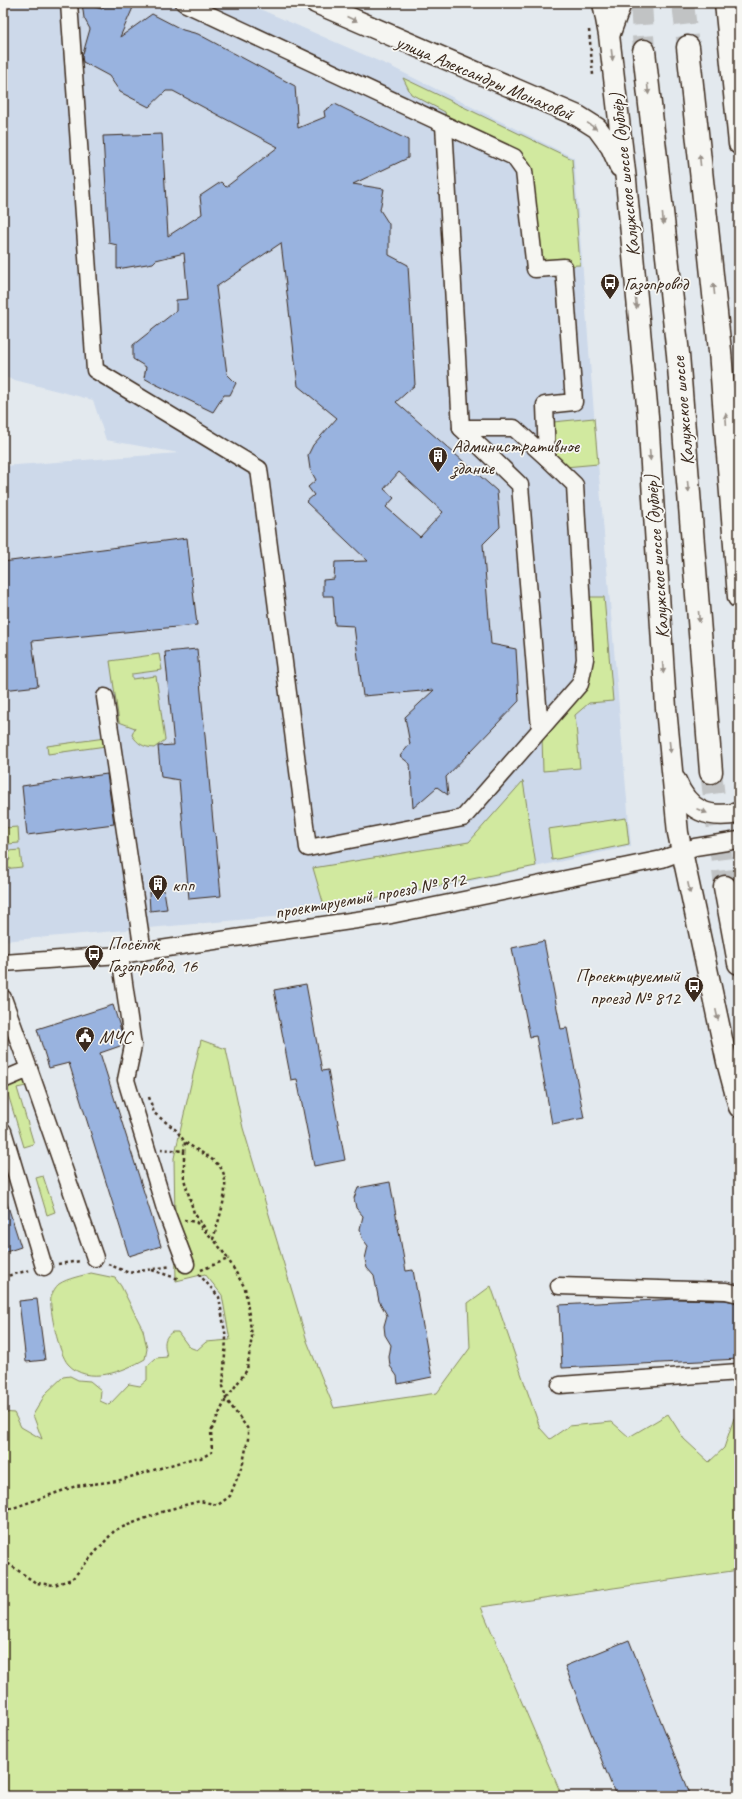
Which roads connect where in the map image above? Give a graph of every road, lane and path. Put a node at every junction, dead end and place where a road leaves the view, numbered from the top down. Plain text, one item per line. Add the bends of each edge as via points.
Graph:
1 (68, 3) edge
2 (184, 3) edge
3 (316, 3) edge
4 (603, 3) edge
5 (621, 3) edge
6 (726, 4) edge
7 (589, 25) dead end
8 (609, 34) junction
9 (688, 47) tunnel mouth
10 (644, 51) tunnel mouth
11 (593, 76) dead end
12 (444, 125) junction
13 (739, 144) edge
14 (626, 180) junction
15 (460, 428) junction
16 (547, 458) junction
17 (739, 597) edge
18 (105, 697) dead end
19 (540, 729) junction
20 (672, 770) junction
21 (711, 772) tunnel mouth
22 (739, 813) edge
23 (739, 840) edge
24 (681, 850) junction
25 (725, 887) tunnel mouth
26 (142, 952) junction
27 (120, 955) junction
28 (3, 963) edge
29 (739, 963) edge
30 (3, 998) edge
31 (29, 1069) junction
32 (3, 1080) edge
33 (739, 1107) edge
34 (3, 1131) edge
35 (185, 1142) dead end
36 (184, 1151) dead end
37 (184, 1220) dead end
38 (213, 1239) junction
39 (95, 1258) dead end
40 (228, 1259) junction
41 (44, 1266) dead end
42 (191, 1268) joint
43 (201, 1270) dead end
44 (559, 1286) dead end
45 (739, 1294) edge
46 (739, 1372) edge
47 (560, 1385) dead end
48 (226, 1399) junction
49 (3, 1509) edge
50 (3, 1560) edge

1 - 19 street via 96,370 259,469 308,848 463,818
2 - 12 street
3 -> 14 main road, улица Александры Монаховой via 578,116 597,128 611,146
4 - 8 main road, Калужское шоссе (дублёр)
5 - 8 main road
6 - 13 main road
7 - 11 path
8 -> 14 main road, Калужское шоссе (дублёр)
17 -> 9 highway via 720,351
10 -> 21 highway, Калужское шоссе via 678,354
12 - 15 street
12 - 16 street via 514,157 524,171 535,269 564,266 574,402 545,405
14 -> 20 main road, Калужское шоссе (дублёр) via 648,416
15 - 16 street via 514,428
15 - 19 street via 520,485
16 - 19 street via 575,485 585,659 580,684
18 - 26 street
20 -> 22 main road via 688,802 701,812 720,815
20 - 24 main road, Калужское шоссе (дублёр)
23 - 24 street, проектируемый проезд № 812
24 - 26 street, проектируемый проезд № 812 via 662,859 391,915
24 -> 33 main road, Калужское шоссе (дублёр)
25 - 29 highway
26 - 27 street, проектируемый проезд № 812
27 - 28 street, проектируемый проезд № 812
27 - 42 street via 133,1046 126,1080 165,1210
30 - 31 street
31 - 32 street
31 - 39 street
34 - 41 street
35 - 38 path via 220,1166 224,1173 225,1196
36 - 38 path via 184,1179 194,1213
37 - 38 path via 196,1222
38 - 40 path
40 - 43 path
40 - 48 path via 245,1288 252,1336 247,1370
42 - 48 path via 219,1297 226,1338 223,1386
44 - 45 street via 726,1291
46 - 47 street
48 - 49 path via 211,1430 212,1452 201,1458 117,1481 76,1486
48 - 50 path via 248,1429 248,1439 243,1463 230,1496 218,1505 200,1501 167,1510 115,1530 72,1579 54,1585 36,1583

